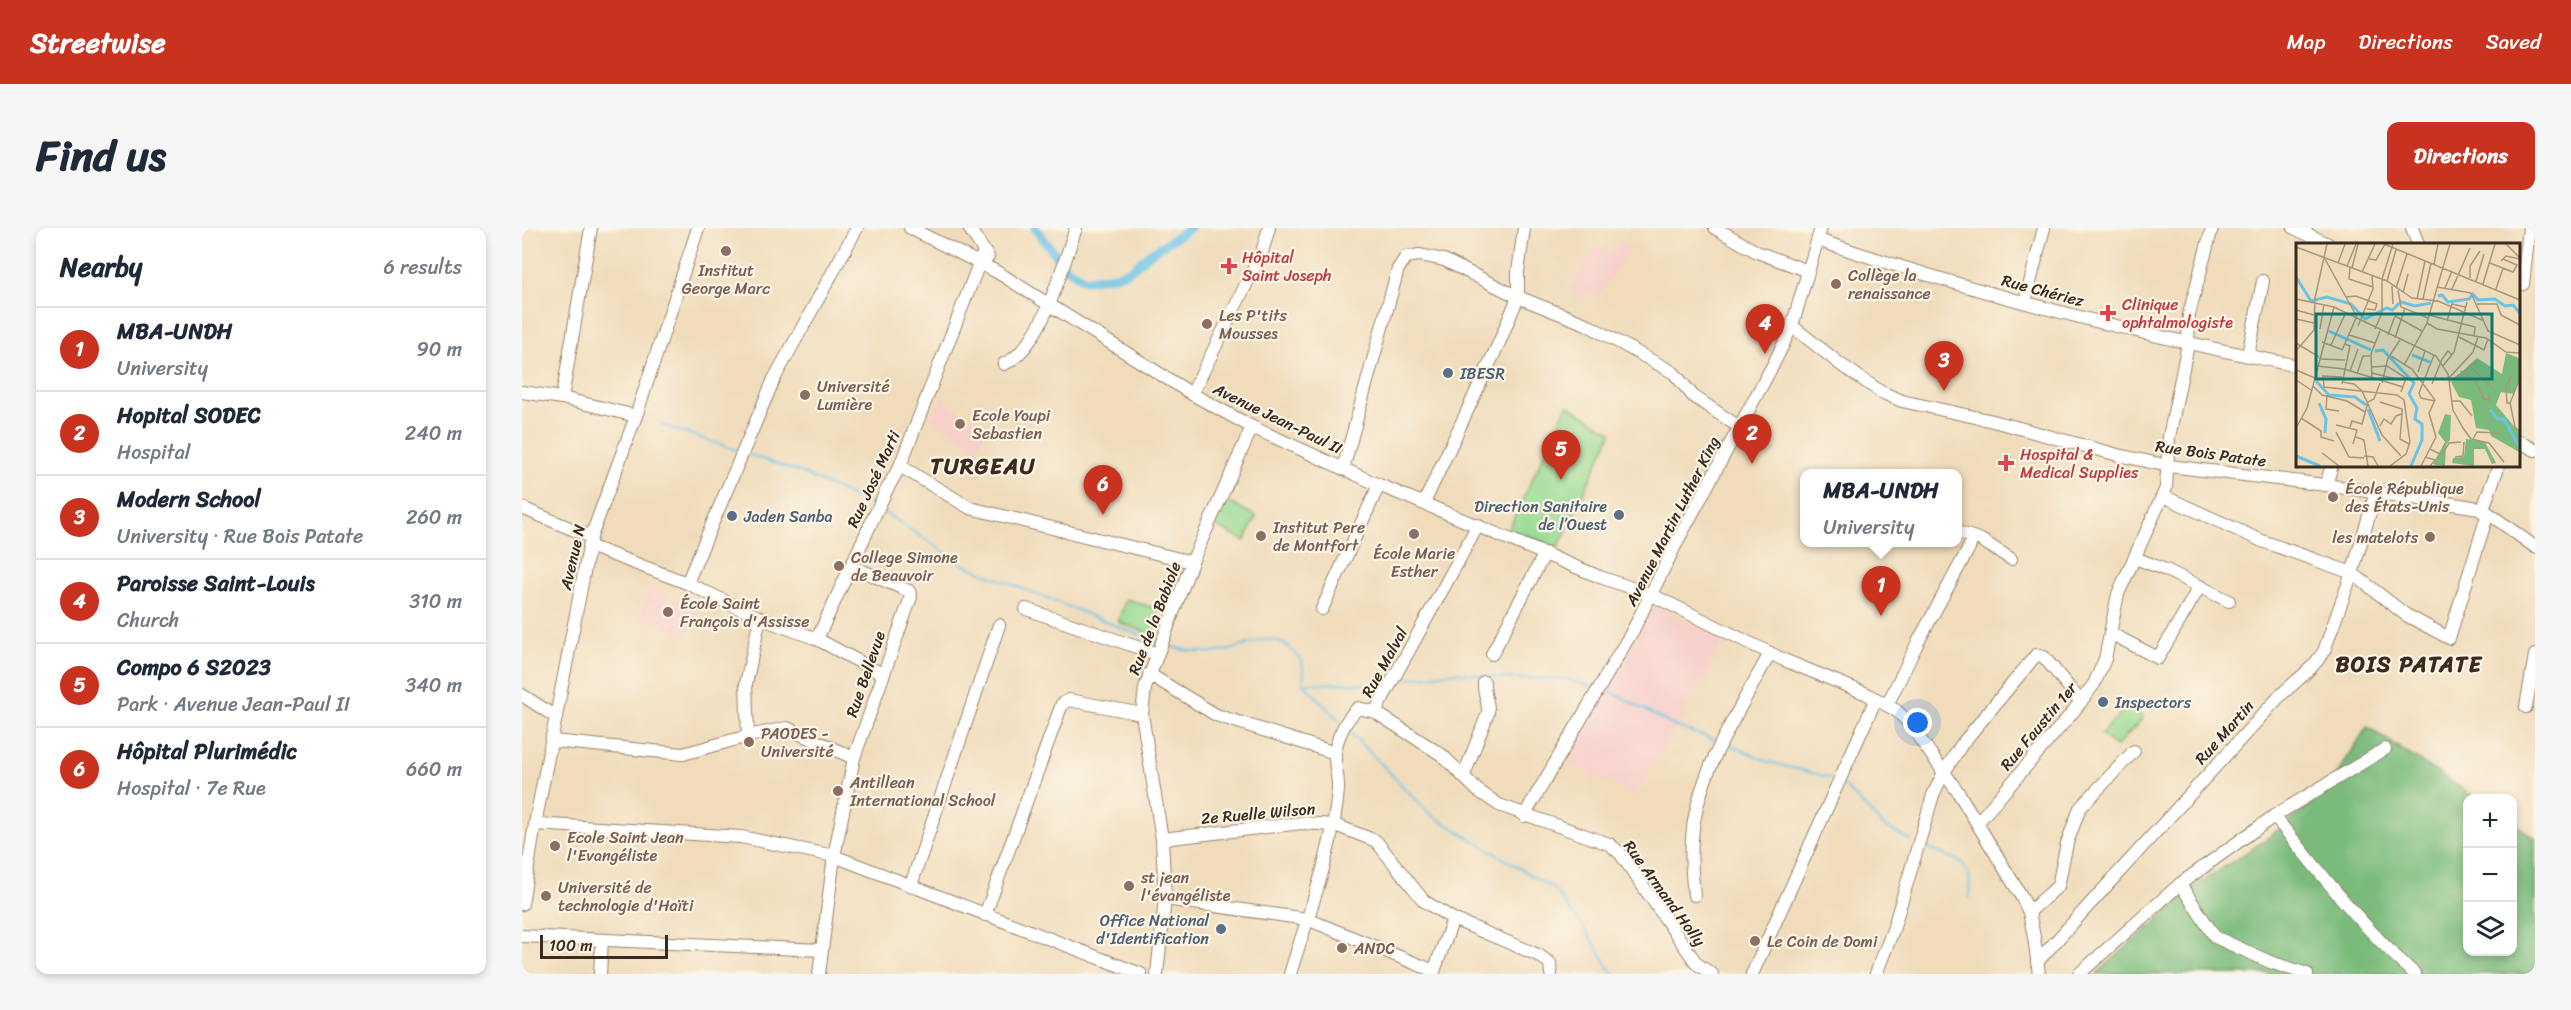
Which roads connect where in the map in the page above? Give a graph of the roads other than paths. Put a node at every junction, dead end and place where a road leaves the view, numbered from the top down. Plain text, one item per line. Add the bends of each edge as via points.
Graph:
1 (591, 228) edge
2 (698, 228) edge
3 (857, 228) edge
4 (910, 228) edge
5 (969, 228) edge
6 (1076, 228) edge
7 (1269, 228) edge
8 (1524, 228) edge
9 (1715, 228) edge
10 (2044, 228) edge
11 (2212, 228) edge
12 (2294, 228) edge
13 (2412, 228) edge
14 (2529, 228) edge
15 (1819, 234) edge
16 (2326, 243) edge
17 (2418, 243) edge
18 (982, 256) junction
19 (1808, 271) junction
20 (2263, 281) dead end
21 (2526, 284) edge
22 (1518, 297) junction
23 (2025, 302) junction
24 (1049, 303) junction
25 (1792, 326) junction
26 (2188, 344) junction
27 (2248, 356) junction
28 (1004, 364) dead end
29 (2296, 366) edge
30 (522, 392) edge
31 (1192, 394) junction
32 (562, 398) junction
33 (636, 416) junction
34 (1252, 427) junction
35 (1739, 427) junction
36 (2520, 442) edge
37 (2535, 450) edge
38 (900, 466) junction
39 (2169, 466) junction
40 (2332, 466) edge
41 (2499, 466) edge
42 (1343, 469) junction
43 (1379, 485) junction
44 (2326, 485) junction
45 (2376, 492) junction
46 (2163, 495) junction
47 (1424, 503) junction
48 (522, 508) edge
49 (2485, 512) junction
50 (1478, 525) junction
51 (1962, 534) edge
52 (1971, 538) junction
53 (590, 541) junction
54 (2535, 547) edge
55 (1545, 553) junction
56 (2135, 558) junction
57 (2011, 559) dead end
58 (1192, 562) junction
59 (851, 566) junction
60 (2352, 573) junction
61 (687, 583) junction
62 (2200, 586) junction
63 (1652, 595) junction
64 (2229, 601) dead end
65 (1026, 609) dead end
66 (1322, 609) dead end
67 (760, 618) junction
68 (999, 625) dead end
69 (2110, 633) junction
70 (817, 639) junction
71 (1160, 647) junction
72 (1770, 653) junction
73 (1492, 654) dead end
74 (2535, 656) edge
75 (882, 674) junction
76 (1149, 674) junction
77 (1484, 682) dead end
78 (522, 695) edge
79 (1881, 702) junction
80 (2081, 702) junction
81 (2526, 707) dead end
82 (1375, 712) junction
83 (1142, 714) junction
84 (556, 717) junction
85 (748, 735) junction
86 (553, 741) junction
87 (2385, 749) dead end
88 (2134, 751) dead end
89 (1335, 753) junction
90 (854, 758) junction
91 (1943, 774) junction
92 (1464, 775) junction
93 (1524, 816) junction
94 (2274, 816) junction
95 (1978, 822) junction
96 (535, 824) junction
97 (1335, 825) junction
98 (1162, 839) junction
99 (834, 856) junction
100 (2180, 884) junction
101 (911, 885) junction
102 (1694, 895) dead end
103 (1165, 899) junction
104 (522, 904) edge
105 (2028, 912) junction
106 (985, 915) junction
107 (1307, 919) junction
108 (1453, 919) junction
109 (522, 936) edge
110 (602, 940) junction
111 (821, 950) junction
112 (2038, 968) edge
113 (1434, 973) edge
114 (600, 974) edge
115 (819, 974) edge
116 (1141, 974) edge
117 (1157, 974) edge
118 (1290, 974) edge
119 (1551, 974) edge
120 (1712, 974) edge
121 (1752, 974) edge
122 (1876, 974) edge
123 (2079, 974) edge
124 (2307, 974) edge
125 (2415, 974) edge

1 - 32 street
2 - 33 street, Avenue N
3 - 61 street via 774,379
4 - 18 street, Avenue Jean-Paul II
5 - 18 street
6 - 24 street
7 - 31 street via 1262,252
8 - 22 street
9 - 19 street via 1757,252
10 - 23 street
11 - 26 street, Rue Faustin 1er via 2189,314
12 - 16 street
13 - 17 street
14 - 21 street
15 - 19 street, Avenue Martin Luther King
15 - 23 street, Rue Chériez via 1924,276
18 - 24 street, Avenue Jean-Paul II via 997,272
18 - 38 street, Rue José Marti
19 - 25 street, Avenue Martin Luther King
20 - 27 street
22 - 35 street via 1586,324 1674,373 1693,396
22 - 42 street via 1444,260 1420,255 1406,257 1398,269
22 - 47 street
23 - 26 street, Rue Chériez
24 - 28 street via 1033,337 1018,356
24 - 31 street, Avenue Jean-Paul II
25 - 35 street, Avenue Martin Luther King
25 - 39 street, Rue Bois Patate via 1839,364 1902,401
26 - 27 street, Rue Chériez
26 - 39 street, Rue Faustin 1er via 2169,437
27 - 29 street, Rue Chériez
30 - 32 street
31 - 34 street, Avenue Jean-Paul II
32 - 33 street
33 - 53 street, Avenue N
34 - 42 street, Avenue Jean-Paul II
34 - 58 street, Rue de la Babiole
35 - 63 street, Avenue Martin Luther King
36 - 37 street
38 - 58 street via 970,508
38 - 59 street, Rue José Marti
39 - 44 street, Rue Bois Patate
39 - 46 street, Rue Faustin 1er
40 - 44 street
41 - 49 street
42 - 43 street, Avenue Jean-Paul II
43 - 47 street, Avenue Jean-Paul II
43 - 66 street
44 - 45 street, Rue Bois Patate
45 - 49 street, Rue Bois Patate
45 - 60 street, Rue Martin
46 - 56 street, Rue Faustin 1er
46 - 60 street via 2262,541
47 - 50 street, Avenue Jean-Paul II
48 - 53 street
49 - 54 street, Rue Bois Patate
49 - 60 street via 2449,638 2406,615
50 - 55 street, Avenue Jean-Paul II
50 - 82 street, Rue Malval
51 - 52 street
52 - 57 street
52 - 79 street via 1918,642
53 - 61 street
53 - 84 street, Avenue N
55 - 63 street, Avenue Jean-Paul II
55 - 73 street
56 - 62 street
56 - 69 street, Rue Faustin 1er via 2115,603
58 - 71 street, Rue de la Babiole
59 - 70 street, Rue José Marti
59 - 75 street, Rue Bellevue via 911,594
60 - 112 street, Rue Martin via 2324,651 2309,672 2277,699
61 - 67 street
62 - 64 street
62 - 69 street via 2158,658
63 - 72 street, Avenue Jean-Paul II
63 - 93 street, Avenue Martin Luther King
65 - 71 street
67 - 70 street
67 - 85 street via 746,684
68 - 101 street
69 - 80 street, Rue Faustin 1er via 2105,659
70 - 75 street
71 - 76 street, Rue de la Babiole
72 - 79 street, Avenue Jean-Paul II
72 - 102 street via 1705,781 1694,823 1690,861
74 - 81 street
75 - 90 street, Rue Bellevue
76 - 83 street, Rue de la Babiole
76 - 89 street via 1216,715
77 - 92 street via 1488,713
78 - 84 street
79 - 91 street, Avenue Jean-Paul II via 1908,722
79 - 121 street
80 - 91 street via 2044,657 2036,656 1962,744
80 - 95 street, Rue Faustin 1er
82 - 89 street, Rue Malval via 1358,708 1349,716
82 - 92 street, Rue Armand Holly via 1442,755
83 - 98 street, Rue de la Babiole
83 - 106 street via 1069,700 1062,704
84 - 86 street, Avenue N
85 - 86 street via 682,754
85 - 90 street via 787,728
86 - 96 street, Avenue N
87 - 94 street
88 - 105 street via 2080,808 2067,843 2058,886
89 - 97 street, Rue Malval via 1339,786
90 - 99 street, Rue Bellevue
91 - 95 street, Avenue Jean-Paul II
91 - 122 street
92 - 93 street, Rue Armand Holly via 1477,790
93 - 120 street, Rue Armand Holly via 1601,840 1620,853 1679,942 1697,964
94 - 100 street
94 - 125 street via 2344,901
95 - 105 street, Avenue Jean-Paul II
96 - 99 street via 741,837
96 - 104 street, Avenue N
97 - 98 street, 2e Ruelle Wilson via 1302,823
97 - 107 street, Rue Malval
97 - 108 street, 2e Ruelle Wilson via 1376,841 1424,901
98 - 103 street, Rue de la Babiole
99 - 101 street
99 - 111 street, Rue Bellevue
100 - 123 street
100 - 124 street via 2216,937
101 - 106 street
103 - 107 street
103 - 117 street, Rue de la Babiole
105 - 112 street, Avenue Jean-Paul II
106 - 116 street
107 - 113 street
107 - 118 street, Rue Malval
108 - 113 street
108 - 119 street, 2e Ruelle Wilson via 1538,955 1550,963
109 - 110 street
110 - 111 street
110 - 114 street
111 - 115 street, Rue Bellevue

